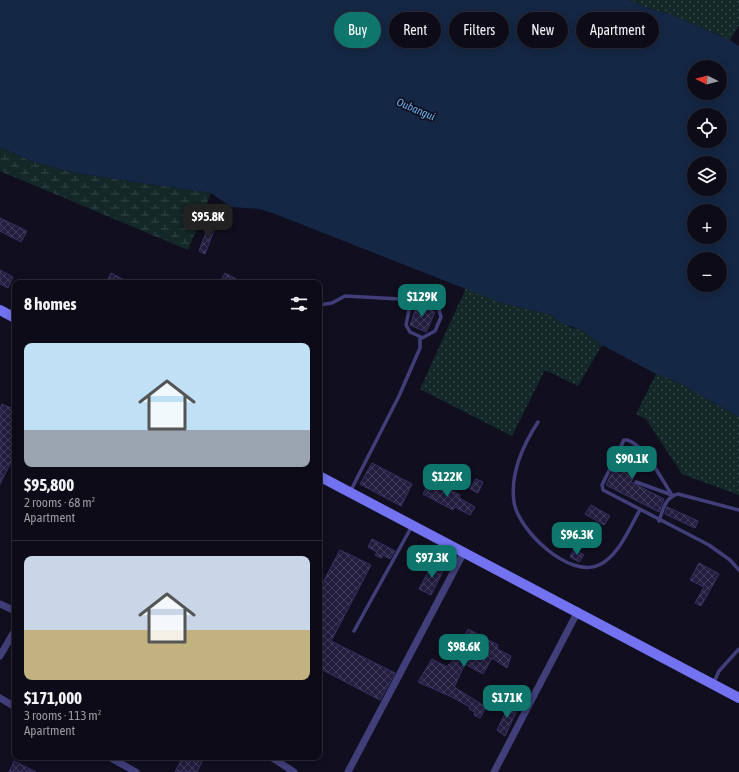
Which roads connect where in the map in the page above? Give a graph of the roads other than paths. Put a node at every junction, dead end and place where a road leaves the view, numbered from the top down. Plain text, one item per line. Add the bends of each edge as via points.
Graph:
1 (411, 300) junction
2 (322, 305) edge
3 (0, 310) edge
4 (12, 316) edge
5 (421, 337) junction
6 (538, 422) dead end
7 (322, 478) edge
8 (636, 482) dead end
9 (350, 493) junction
10 (672, 495) junction
11 (640, 510) junction
12 (739, 510) edge
13 (659, 521) junction
14 (412, 526) junction
15 (464, 552) junction
16 (739, 570) edge
17 (0, 604) edge
18 (12, 610) edge
19 (578, 611) junction
20 (354, 631) dead end
21 (12, 635) edge
22 (739, 648) edge
23 (0, 656) edge
24 (713, 685) junction
25 (0, 698) edge
26 (739, 698) edge
27 (12, 705) edge
28 (114, 760) edge
29 (276, 760) edge
30 (136, 772) edge
31 (294, 772) edge
32 (348, 772) edge
33 (494, 772) edge

1 - 2 lane via 344,296 332,303
1 - 5 lane via 406,325 410,332
1 - 5 lane via 438,306 440,317 436,331
3 - 4 street
5 - 9 lane via 420,348 399,396
6 - 11 lane via 527,438 513,487 514,504 520,519 539,541 564,562 578,568 599,566 614,555
7 - 9 street
8 - 10 lane
9 - 14 street
10 - 11 lane via 643,452 629,440 624,440 602,488
10 - 12 lane via 678,494
10 - 13 lane via 667,500
11 - 13 lane
13 - 16 lane via 709,545
14 - 15 street
14 - 20 lane
15 - 19 street
15 - 32 street
17 - 18 street
19 - 24 street
19 - 33 street
21 - 23 street
22 - 24 lane via 719,671
24 - 26 street
25 - 27 street
28 - 30 street
29 - 31 street

